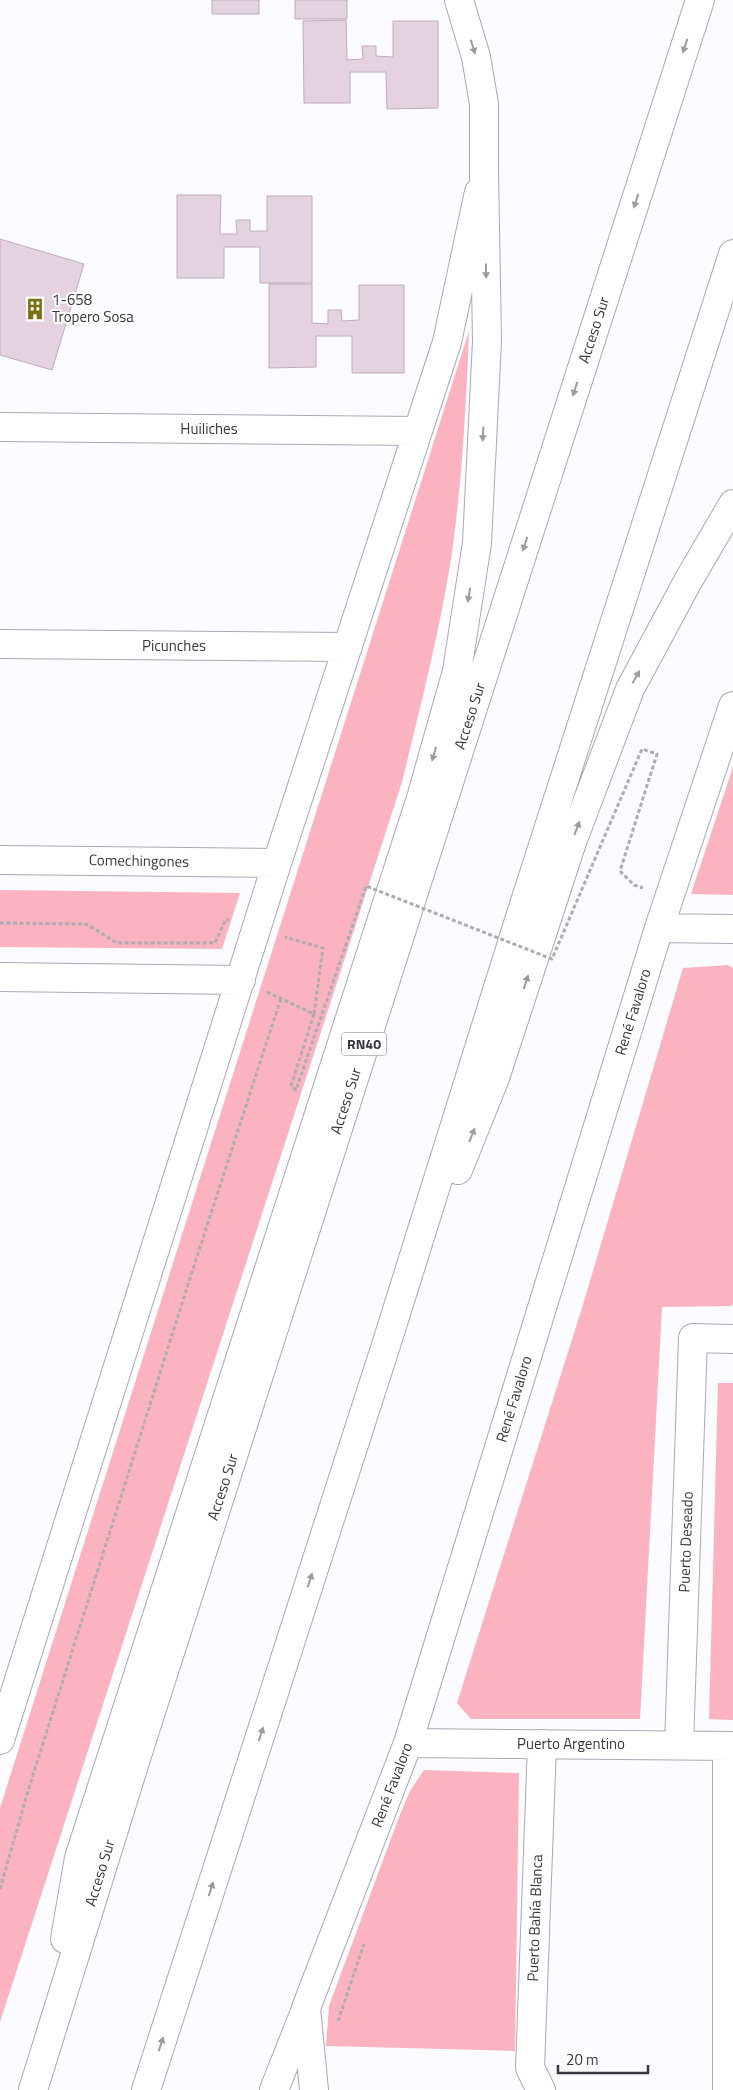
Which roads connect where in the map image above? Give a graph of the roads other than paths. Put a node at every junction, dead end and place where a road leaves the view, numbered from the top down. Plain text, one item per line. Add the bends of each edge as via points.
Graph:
1 (459, 0) edge
2 (700, 0) edge
3 (484, 170) junction
4 (733, 254) edge
5 (0, 427) edge
6 (418, 431) junction
7 (733, 504) edge
8 (0, 644) edge
9 (348, 647) junction
10 (733, 706) edge
11 (0, 860) edge
12 (277, 863) junction
13 (659, 928) junction
14 (733, 929) edge
15 (241, 980) junction
16 (1, 982) edge
17 (733, 1339) edge
18 (387, 1342) junction
19 (0, 1740) edge
20 (408, 1743) junction
21 (542, 1744) junction
22 (679, 1745) junction
23 (730, 1746) edge
24 (306, 2008) junction
25 (44, 2055) junction
26 (33, 2090) edge
27 (146, 2090) edge
28 (274, 2090) edge
29 (314, 2090) edge
30 (541, 2090) edge
31 (727, 2090) edge

1 -> 3 main road via 476,57 484,104
2 -> 25 main road, Acceso Sur / RN40 via 139,1749
3 - 6 main road via 447,342
3 -> 25 main road via 488,341 480,505 457,671 415,817 79,1858
4 - 18 main road
5 - 6 main road, Huiliches
6 - 9 main road
18 -> 7 main road via 495,1078 572,842 630,689
8 - 9 main road, Picunches
9 - 12 main road
10 - 13 main road, René Favaloro
11 - 12 main road, Comechingones
12 - 15 main road
13 - 14 main road
13 - 20 main road, René Favaloro
15 - 16 main road
15 - 19 main road
17 - 22 main road, Puerto Deseado via 693,1338
27 -> 18 main road
20 - 21 main road, Puerto Argentino
20 - 24 main road, René Favaloro
21 - 22 main road, Puerto Argentino
21 - 30 main road, Puerto Bahía Blanca via 530,2068
22 - 23 main road, Puerto Argentino
23 - 31 main road
24 - 28 main road
24 - 29 main road, René Favaloro
25 - 26 main road, Acceso Sur / RN40

